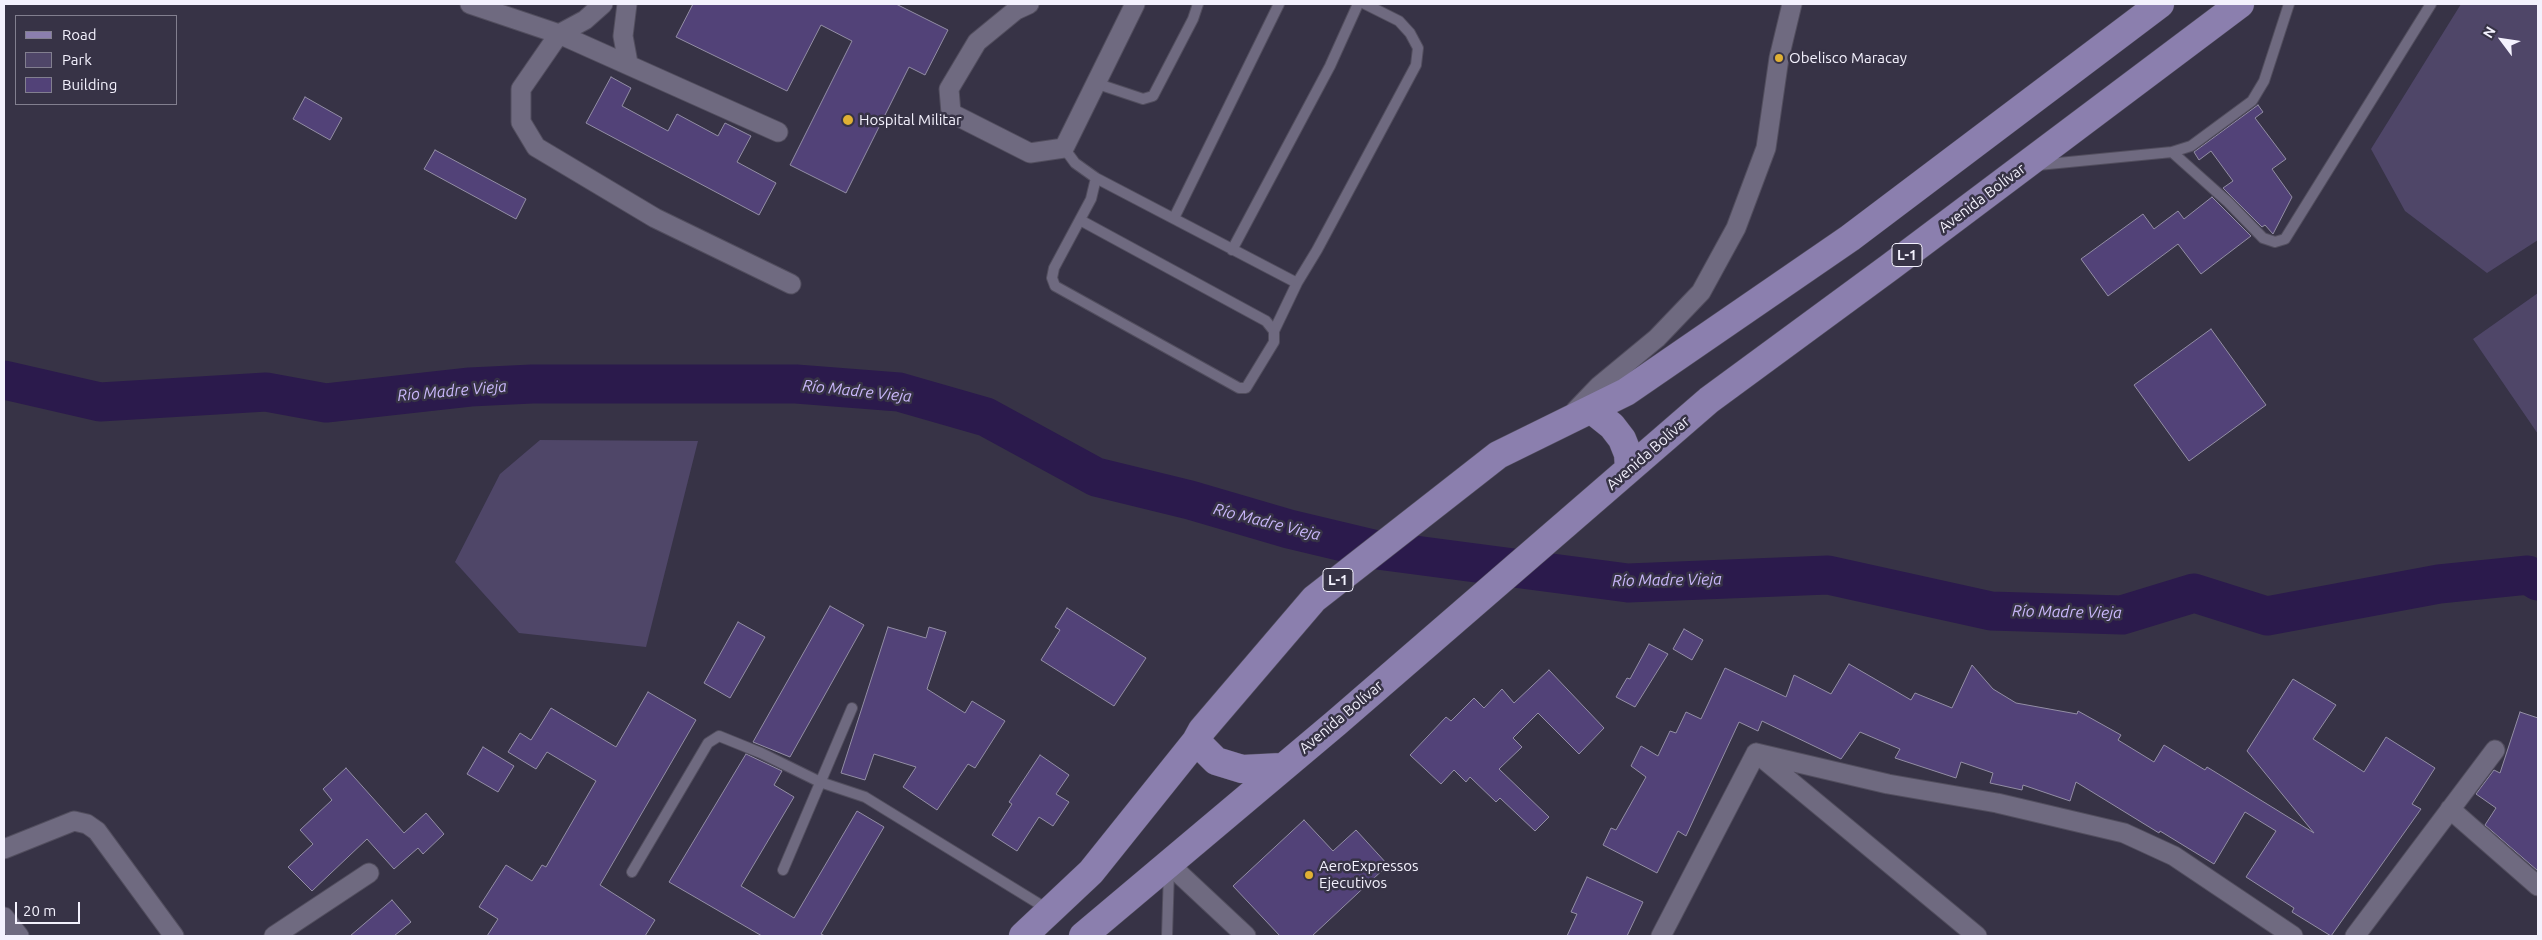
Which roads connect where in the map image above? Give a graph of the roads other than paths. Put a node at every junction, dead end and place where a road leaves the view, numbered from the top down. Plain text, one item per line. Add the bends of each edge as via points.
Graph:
1 (470, 4) edge
2 (603, 4) edge
3 (627, 4) edge
4 (1029, 4) edge
5 (1134, 4) edge
6 (1198, 4) edge
7 (1279, 4) edge
8 (1358, 4) edge
9 (1365, 4) edge
10 (1792, 4) edge
11 (2160, 4) edge
12 (2240, 4) edge
13 (2290, 4) edge
14 (2431, 4) edge
15 (559, 34) junction
16 (628, 63) junction
17 (1095, 83) junction
18 (778, 132) dead end
19 (1064, 148) junction
20 (2172, 152) junction
21 (2024, 166) junction
22 (1096, 178) junction
23 (1174, 218) junction
24 (1080, 220) junction
25 (1232, 250) junction
26 (1296, 283) junction
27 (791, 284) dead end
28 (1274, 330) junction
29 (1592, 410) junction
30 (1561, 425) junction
31 (1630, 469) junction
32 (852, 708) dead end
33 (1199, 736) junction
34 (2495, 750) dead end
35 (1756, 753) junction
36 (1281, 767) junction
37 (820, 782) junction
38 (2450, 809) junction
39 (4, 849) edge
40 (1169, 864) junction
41 (783, 870) dead end
42 (632, 872) dead end
43 (369, 873) dead end
44 (2538, 886) edge
45 (1050, 911) junction
46 (4, 917) edge
47 (18, 936) edge
48 (174, 936) edge
49 (274, 936) edge
50 (1023, 936) edge
51 (1083, 936) edge
52 (1167, 936) edge
53 (1246, 936) edge
54 (1661, 936) edge
55 (1977, 936) edge
56 (2293, 936) edge
57 (2356, 936) edge

1 - 15 street
2 - 15 street via 585,20
3 - 16 street via 623,36
4 - 19 street via 1016,10 977,42 949,89 951,113 1030,153
5 - 17 street
6 - 17 lane via 1152,96 1143,100
7 - 23 lane
8 - 25 lane via 1330,66
9 - 26 lane via 1399,20 1410,32 1418,48 1416,65
10 - 30 street via 1779,58 1766,148 1736,228 1701,292 1657,338 1599,386
11 - 29 main road, L-1 via 1850,238 1626,392
12 - 21 main road, Avenida Bolívar / L-1
13 - 20 lane via 2264,81 2252,101 2191,146
14 - 20 lane via 2285,238 2275,242 2263,238
15 - 16 street
15 - 27 street via 521,89 521,122 536,147 655,218
16 - 18 street
17 - 19 street
19 - 22 lane via 1075,163
20 - 21 lane
21 - 31 main road, Avenida Bolívar / L-1 via 1709,400
22 - 23 lane
22 - 24 lane via 1091,199
23 - 25 lane
24 - 28 lane via 1266,321
24 - 28 lane via 1054,268 1052,278 1055,286 1065,293 1239,388 1246,388 1274,342
25 - 26 lane
26 - 28 lane
29 - 30 main road, L-1
29 - 31 main road via 1622,439
30 - 33 main road, L-1 via 1498,455 1314,599
31 - 36 main road, Avenida Bolívar / L-1
32 - 37 lane
33 - 36 main road via 1216,761 1242,769
33 - 45 main road, L-1 via 1091,872
34 - 38 street
35 - 54 street
35 - 55 street
35 - 56 street via 2124,833 2174,856
36 - 40 main road, Avenida Bolívar / L-1
37 - 41 lane
37 - 42 lane via 761,753 719,736 713,738
37 - 45 lane via 865,797
38 - 44 street
38 - 57 street
39 - 48 street via 74,821 87,824 97,831
40 - 51 main road, Avenida Bolívar / L-1
40 - 52 lane
40 - 53 street
43 - 49 street
45 - 50 main road, L-1
46 - 47 street

